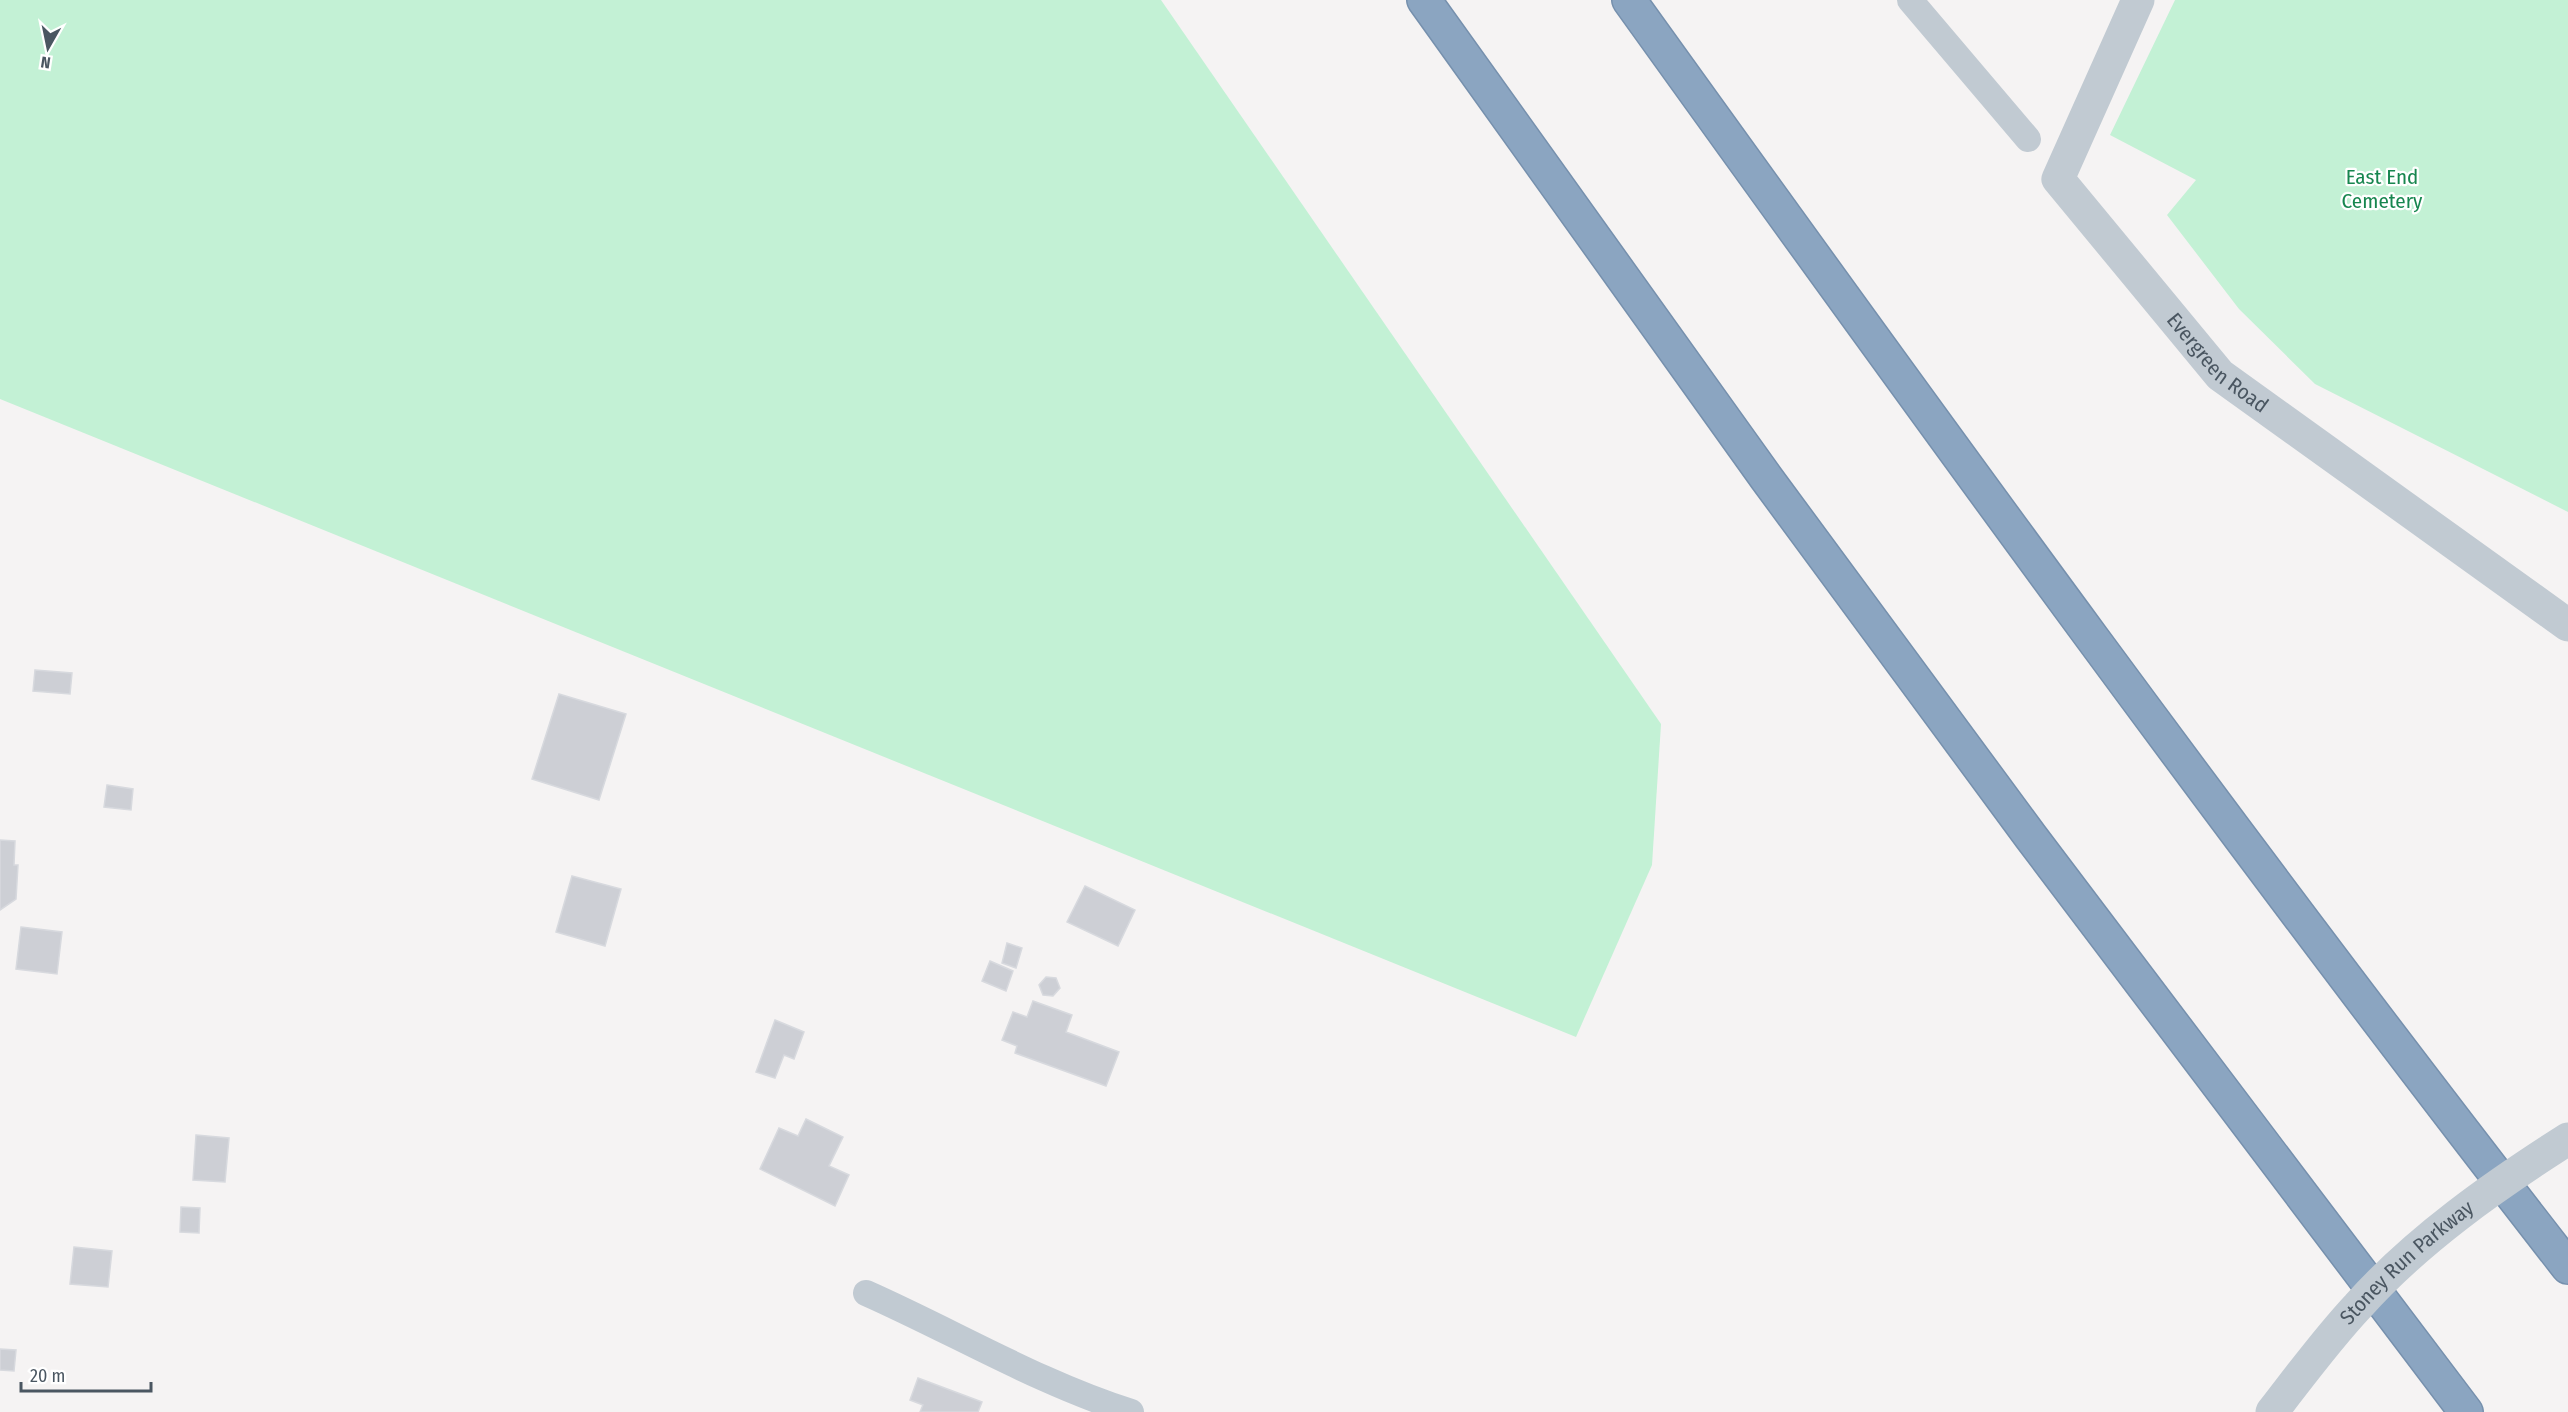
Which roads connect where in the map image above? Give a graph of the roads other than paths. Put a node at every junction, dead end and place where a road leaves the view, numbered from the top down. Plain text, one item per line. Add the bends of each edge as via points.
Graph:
1 (1424, 0) edge
2 (1629, 0) edge
3 (1910, 0) edge
4 (2138, 0) edge
5 (2028, 139) dead end
6 (2568, 625) edge
7 (2568, 1139) edge
8 (2568, 1267) edge
9 (866, 1293) dead end
10 (1131, 1412) edge
11 (2272, 1412) edge
12 (2466, 1412) edge

1 - 12 highway via 1780,497
2 - 8 highway via 1880,349 2194,774
3 - 5 lane
4 - 6 street, Evergreen Road via 2058,179 2220,375
7 - 11 street, Stoney Run Parkway, bridge via 2410,1256 2359,1304
9 - 10 lane via 1080,1396

